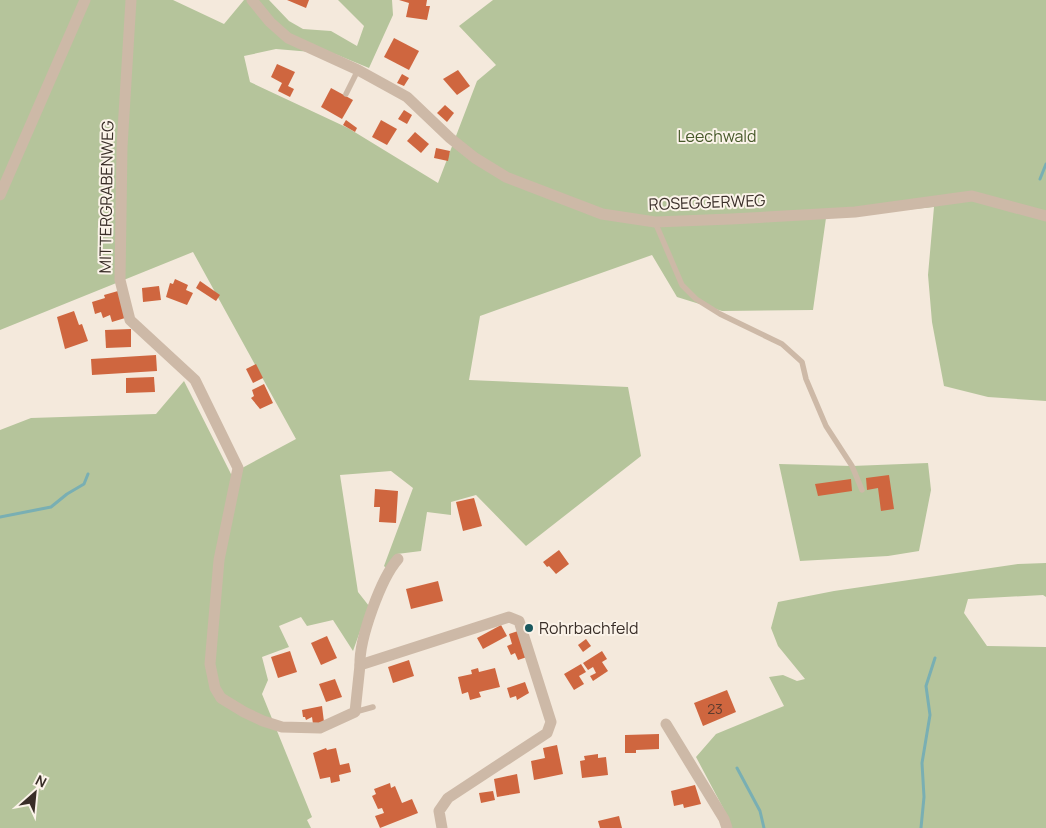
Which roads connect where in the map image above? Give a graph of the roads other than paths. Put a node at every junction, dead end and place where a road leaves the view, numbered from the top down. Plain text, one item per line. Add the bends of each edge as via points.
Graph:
1 (85, 0) edge
2 (131, 0) edge
3 (252, 0) edge
4 (358, 70) junction
5 (346, 94) dead end
6 (0, 195) edge
7 (1046, 216) edge
8 (655, 222) junction
9 (862, 490) dead end
10 (398, 559) dead end
11 (360, 665) junction
12 (373, 707) dead end
13 (355, 712) junction
14 (666, 724) dead end
15 (442, 828) edge
16 (726, 828) edge

1 - 6 street
2 - 13 street, MITTERGRABENWEG via 122,147 120,280 130,320 195,380 238,468 219,560 210,664 215,688 221,698 244,712 282,727 320,728
3 - 4 street, ROSEGGERWEG via 288,38
4 - 5 lane
4 - 8 street, ROSEGGERWEG via 407,97 462,149 506,177 602,214
7 - 8 street, ROSEGGERWEG via 972,196 854,212
8 - 9 lane via 682,285 696,299 782,344 802,362 826,426 852,466
10 - 11 street via 387,574 366,631 360,650
11 - 13 street
11 - 15 street via 509,617 519,620 551,722 546,732 448,798 439,811
12 - 13 lane
14 - 16 street via 724,819

